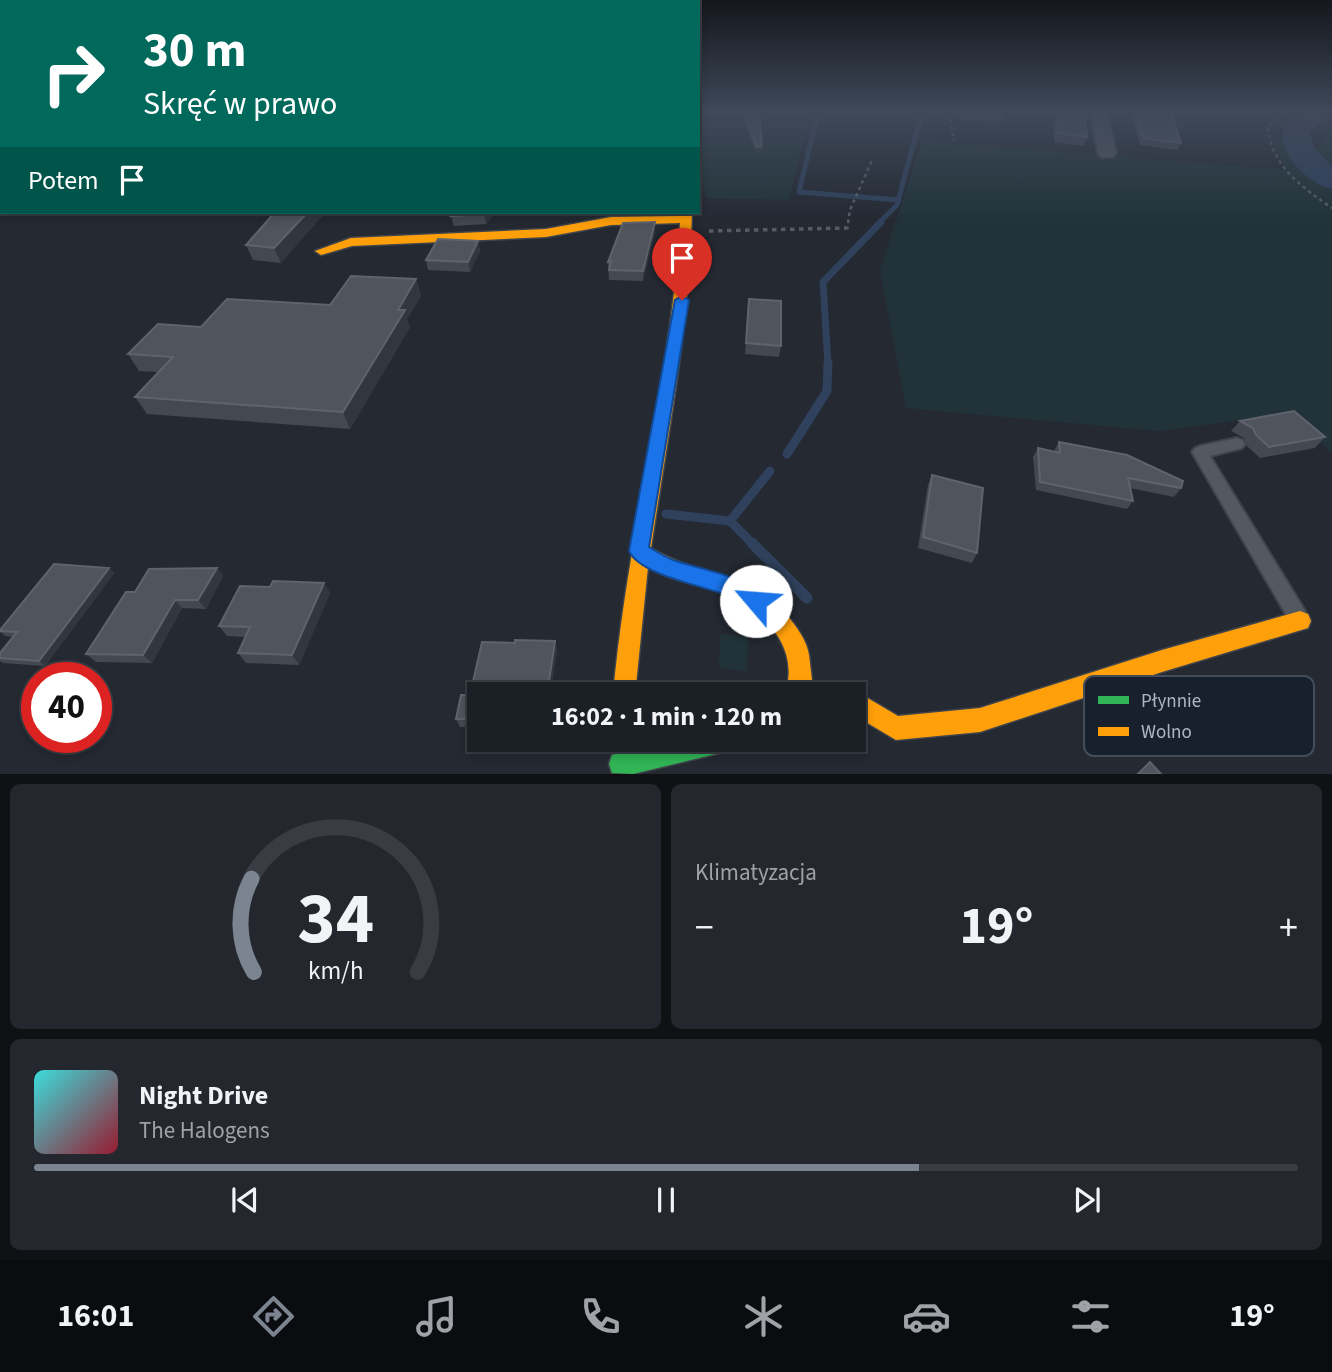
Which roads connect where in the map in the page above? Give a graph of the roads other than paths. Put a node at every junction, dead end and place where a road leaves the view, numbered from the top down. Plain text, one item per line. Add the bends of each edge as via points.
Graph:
1 (1106, 148) edge
2 (1107, 153) dead end
3 (686, 221) edge
4 (321, 251) dead end
5 (1237, 444) dead end
6 (639, 551) junction
7 (1300, 621) joint
8 (1116, 676) edge
9 (797, 681) edge
10 (624, 682) edge
11 (1084, 686) edge
12 (866, 709) edge
13 (670, 752) edge
14 (621, 763) edge

1 - 2 street
3 - 4 street via 611,221 546,233 351,242
3 - 6 street via 686,274
5 - 7 lane via 1200,452
6 - 9 street via 665,567 737,589 775,614 798,648
6 - 10 street via 626,630
7 - 8 street
11 - 12 street via 980,720 896,728
13 - 14 street

